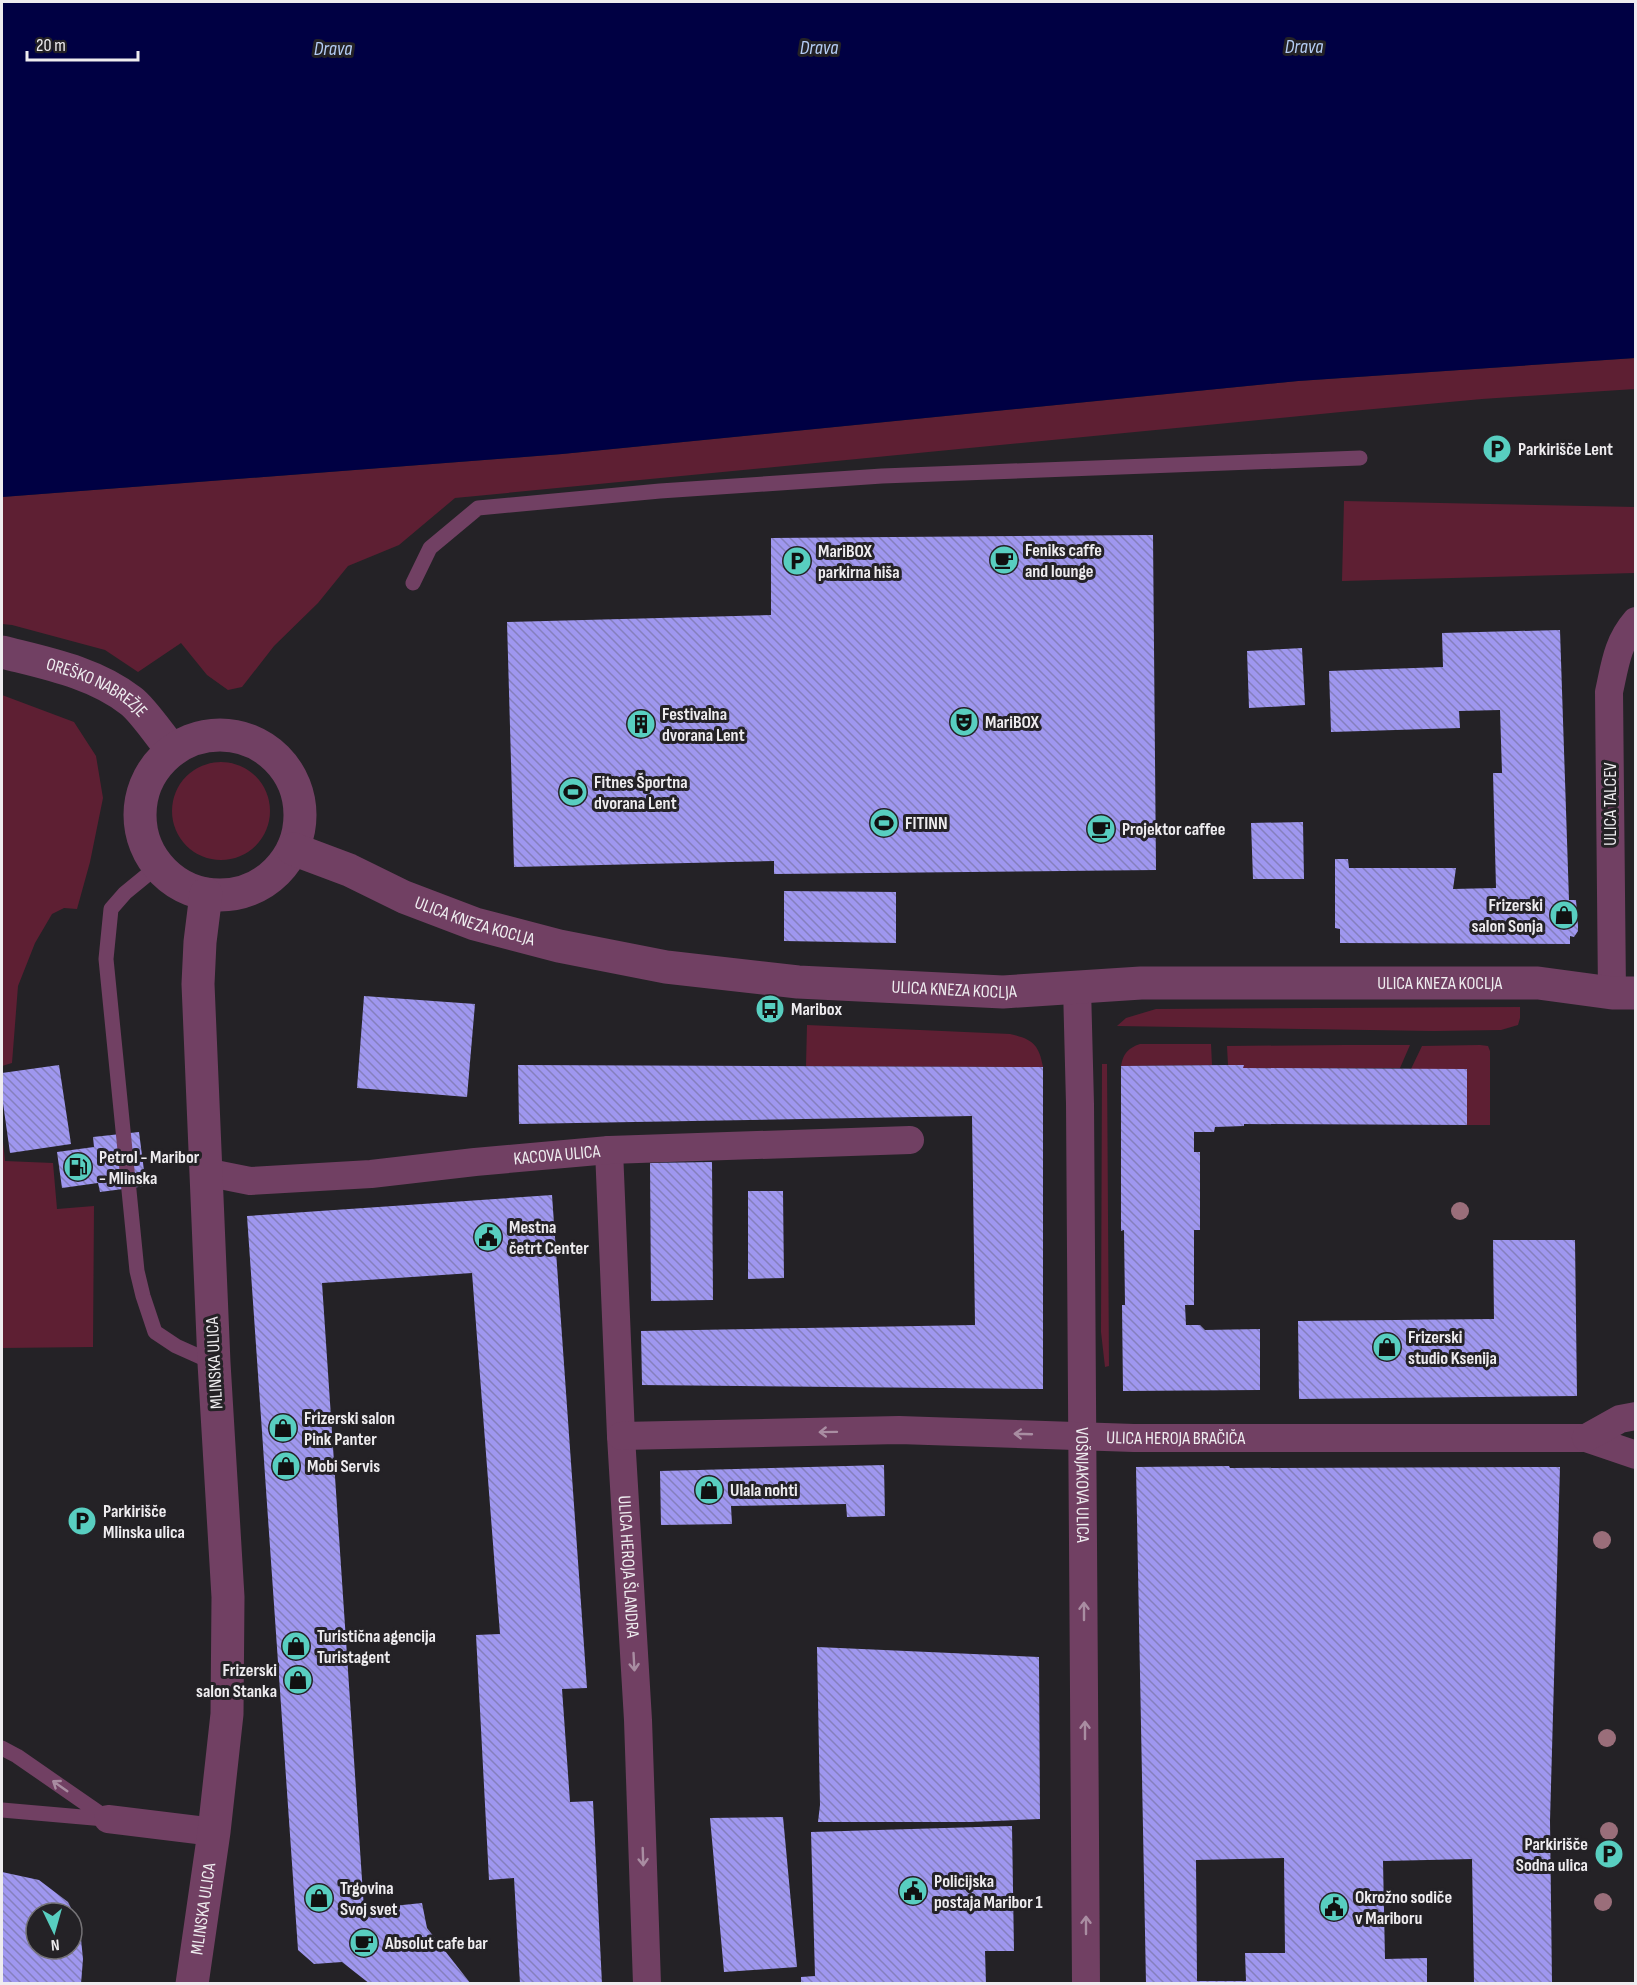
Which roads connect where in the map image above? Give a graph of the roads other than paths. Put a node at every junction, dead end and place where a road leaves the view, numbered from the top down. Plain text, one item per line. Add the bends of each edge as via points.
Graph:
1 (1360, 458) dead end
2 (413, 583) dead end
3 (1635, 621) edge
4 (2, 652) edge
5 (172, 750) junction
6 (292, 849) junction
7 (158, 866) junction
8 (206, 894) junction
9 (1077, 987) junction
10 (1624, 993) edge
11 (910, 1140) dead end
12 (609, 1150) junction
13 (205, 1172) junction
14 (214, 1363) junction
15 (1635, 1416) edge
16 (1081, 1435) junction
17 (621, 1436) junction
18 (1586, 1438) junction
19 (1635, 1455) edge
20 (2, 1748) edge
21 (2, 1810) edge
22 (108, 1819) junction
23 (214, 1832) junction
24 (192, 1983) edge
25 (647, 1983) edge
26 (1086, 1983) edge

1 - 2 lane via 882,476 478,508 430,548
3 - 10 street, ULICA TALCEV via 1624,634 1609,692
4 - 5 street, OREŠKO NABREŽJE via 67,669 132,701
5 - 6 street via 199,738 228,735 257,744 272,754 290,775 299,801 300,818
5 - 7 street via 148,778 142,796 142,833
6 - 8 street via 266,881 247,891
6 - 9 street, ULICA KNEZA KOCLJA via 475,924 559,946 666,967 798,982 925,989 1003,992
7 - 8 street via 172,879
7 - 14 lane via 111,909 106,959 137,1271 155,1332
8 - 13 street, MLINSKA ULICA via 198,984
9 - 10 street, ULICA KNEZA KOCLJA via 1141,982 1538,982
9 - 16 street, VOŠNJAKOVA ULICA
11 - 12 street, KACOVA ULICA
12 - 13 street, KACOVA ULICA via 349,1176 250,1181
12 - 17 street, ULICA HEROJA ŠLANDRA
13 - 14 street, MLINSKA ULICA
14 - 23 street, MLINSKA ULICA via 228,1609 227,1714
15 - 18 street, ULICA HEROJA BRAČIČA via 1620,1419
16 -> 17 street, ULICA HEROJA BRAČIČA via 899,1430
16 - 18 street, ULICA HEROJA BRAČIČA
26 -> 16 street, VOŠNJAKOVA ULICA
17 -> 25 street, ULICA HEROJA ŠLANDRA via 638,1729
18 - 19 street, ULICA HEROJA BRAČIČA
22 -> 20 lane
21 - 22 lane
22 - 23 street
23 - 24 street, MLINSKA ULICA

